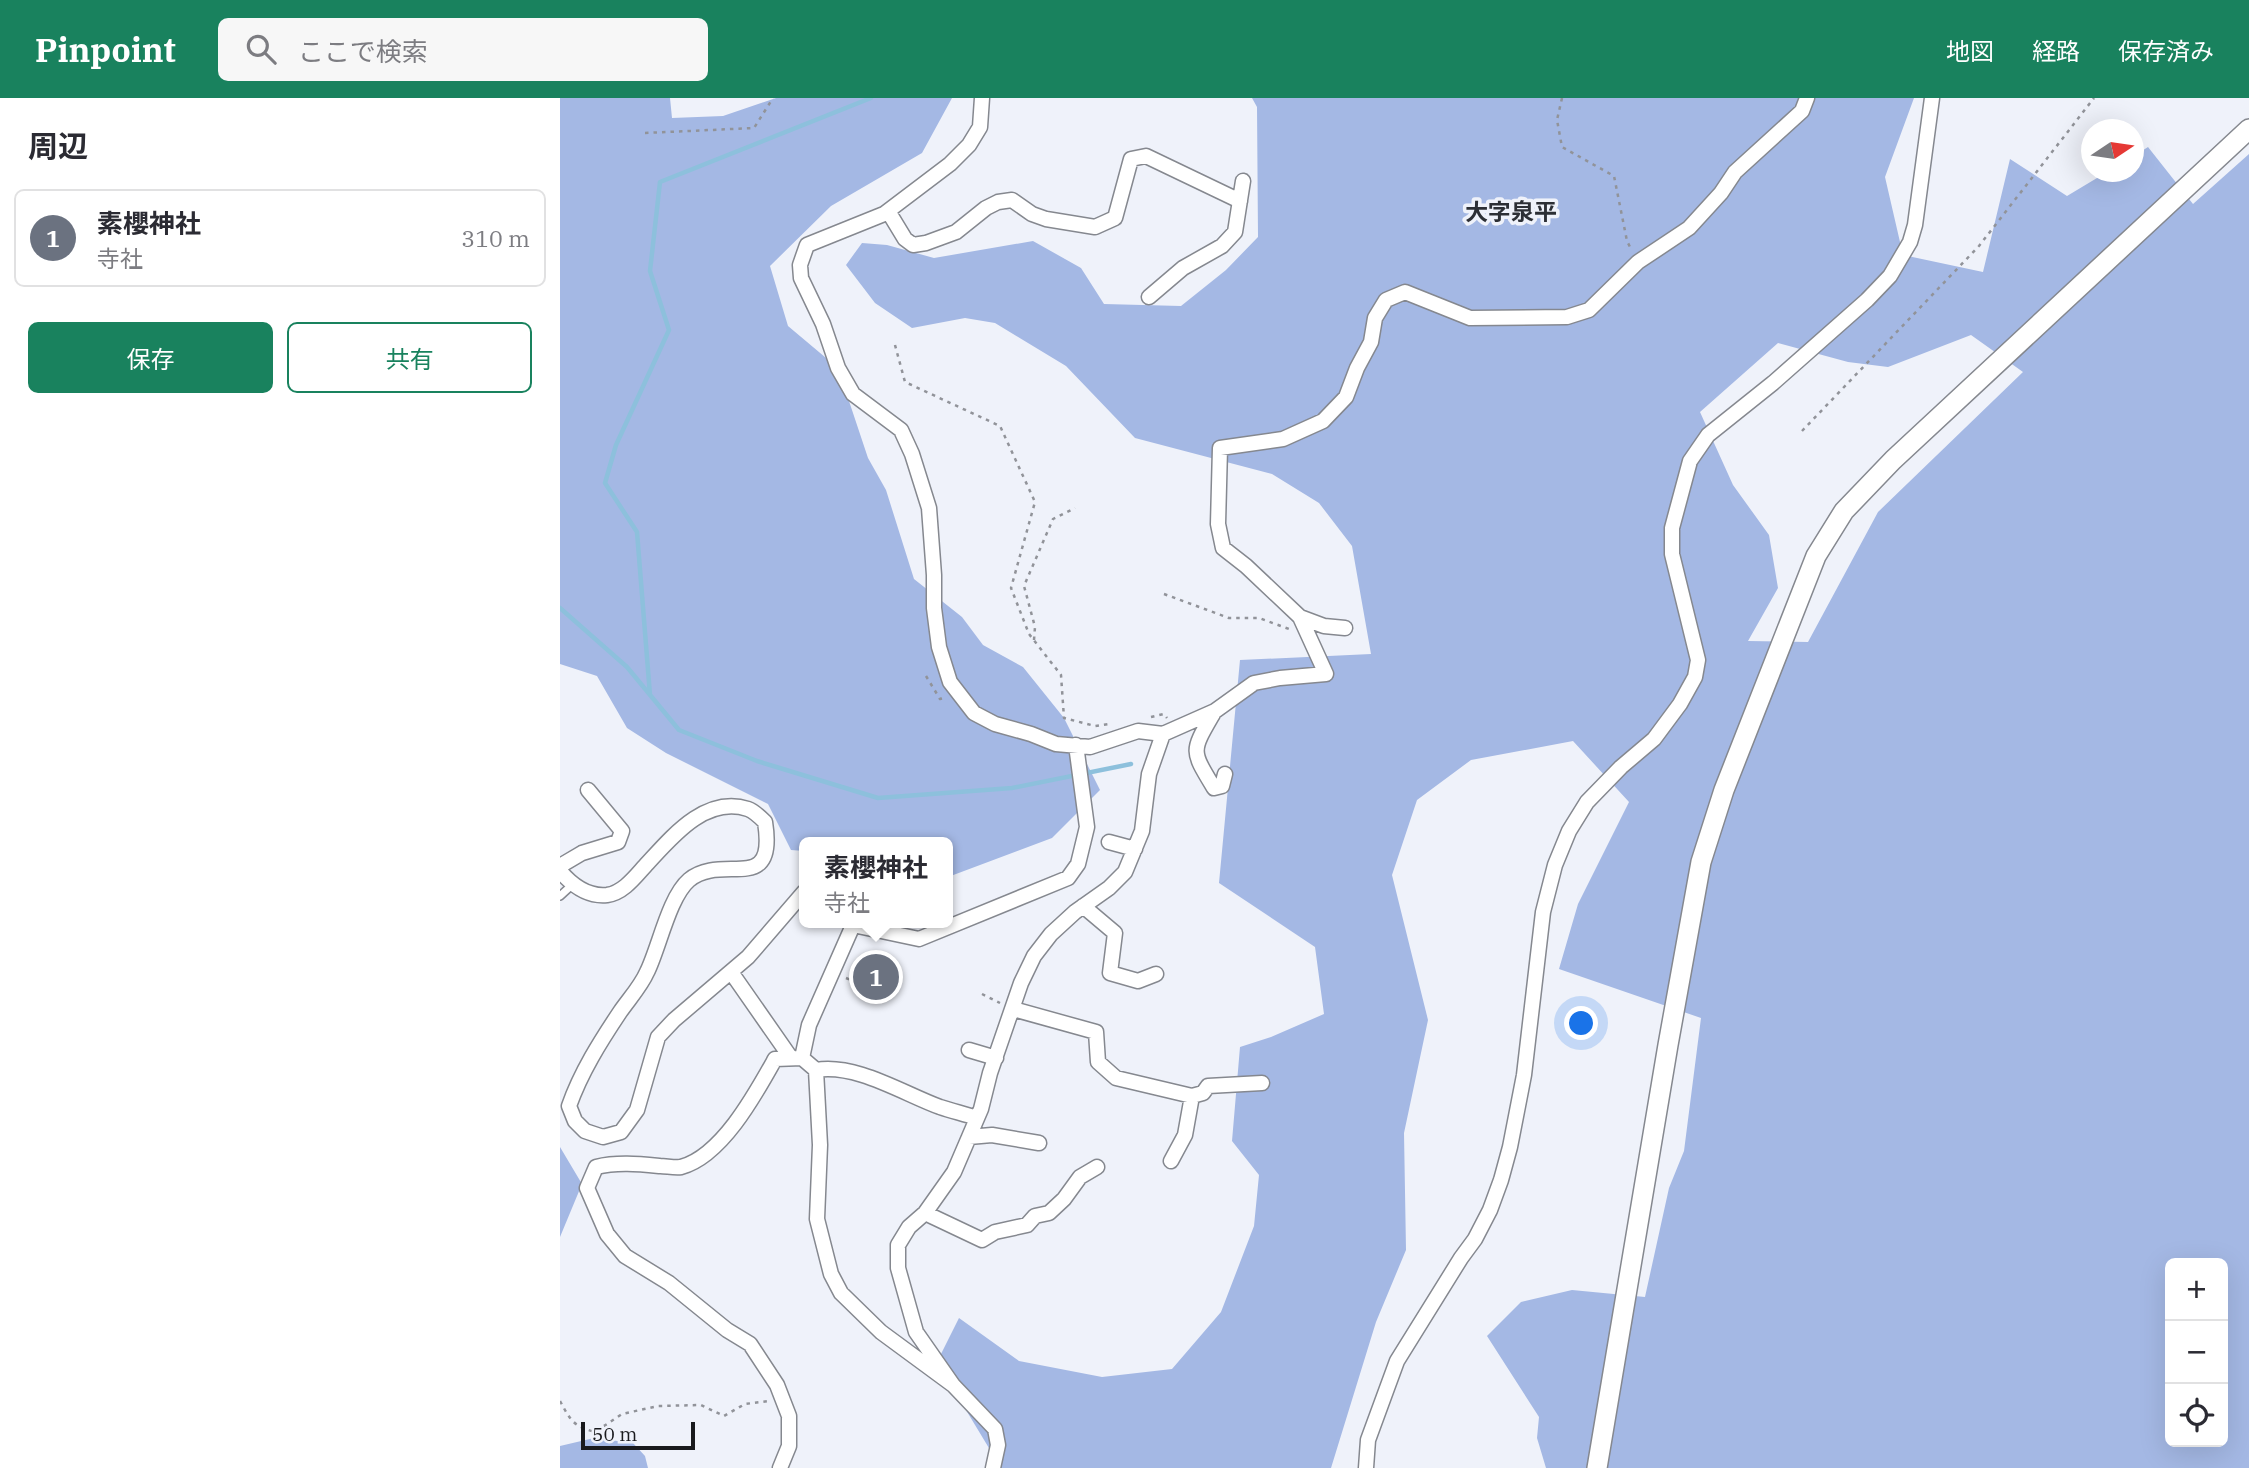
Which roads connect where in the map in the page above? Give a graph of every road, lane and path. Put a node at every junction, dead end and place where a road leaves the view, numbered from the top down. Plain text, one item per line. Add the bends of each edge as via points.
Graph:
1 (774, 98) edge
2 (982, 98) edge
3 (1562, 98) edge
4 (1807, 98) edge
5 (1932, 98) edge
6 (2094, 98) edge
7 (2249, 129) edge
8 (645, 133) dead end
9 (1243, 181) dead end
10 (1240, 201) junction
11 (888, 211) junction
12 (1638, 262) junction
13 (1149, 297) dead end
14 (895, 345) dead end
15 (1802, 431) dead end
16 (1075, 508) dead end
17 (1164, 593) dead end
18 (1300, 617) junction
19 (1345, 628) dead end
20 (1308, 636) junction
21 (1034, 640) junction
22 (1215, 711) junction
23 (1150, 717) dead end
24 (1109, 724) dead end
25 (1170, 732) junction
26 (1076, 745) junction
27 (1225, 774) dead end
28 (588, 790) dead end
29 (1109, 842) dead end
30 (1135, 849) junction
31 (560, 866) edge
32 (560, 871) edge
33 (572, 885) junction
34 (560, 896) edge
35 (799, 898) edge
36 (1083, 906) junction
37 (953, 925) edge
38 (851, 928) edge
39 (871, 928) edge
40 (946, 928) edge
41 (731, 972) junction
42 (831, 972) junction
43 (1156, 974) dead end
44 (884, 994) dead end
45 (982, 994) dead end
46 (1013, 1009) junction
47 (969, 1050) dead end
48 (796, 1058) junction
49 (996, 1058) junction
50 (816, 1070) junction
51 (1262, 1083) dead end
52 (1192, 1096) junction
53 (977, 1118) junction
54 (969, 1137) junction
55 (1039, 1143) dead end
56 (1171, 1161) dead end
57 (1097, 1167) dead end
58 (925, 1213) junction
59 (953, 1385) junction
60 (783, 1399) junction
61 (560, 1401) edge
62 (780, 1468) edge
63 (993, 1468) edge
64 (1366, 1468) edge
65 (1597, 1468) edge

1 - 8 path via 754,128
2 - 11 street via 980,127 969,145
3 - 12 path via 1557,121 1562,147 1614,176 1627,241
4 - 12 street via 1802,111 1735,172 1689,228
5 - 64 street via 1915,225 1891,276 1708,435 1690,461 1672,528 1672,554 1698,660 1695,677 1654,739 1587,802 1555,865 1543,912 1524,1076 1501,1181 1475,1239 1397,1361 1368,1440
6 - 15 path via 1979,246
7 - 65 street via 1893,460 1844,511 1816,556 1724,790 1701,862
9 - 10 street
10 - 11 street via 1146,156 1132,159 1115,218 1095,227 1046,219 1012,200 986,208 956,232 913,245
10 - 13 street via 1235,232 1222,246 1183,268
11 - 26 street via 807,245 801,278 853,394 901,430 912,454 929,508 936,629 950,682 974,713 995,724 1056,744
12 - 18 street via 1589,310 1567,317 1470,318 1405,292 1387,300 1375,318 1371,342 1346,397 1323,421 1283,439 1220,448 1218,524 1223,548
14 - 21 path via 905,382 1000,426 1035,502 1011,588
16 - 21 path via 1053,519 1025,580
17 - 20 path via 1229,618 1259,618
18 - 19 street
18 - 20 street
20 - 22 street via 1326,674 1254,683
21 - 24 path via 1061,675 1064,718 1095,726
22 - 25 street
22 - 27 street via 1197,740 1196,757 1214,788 1222,786
23 - 25 path via 1164,714
25 - 26 street via 1138,731 1090,747
25 - 30 street via 1149,774 1142,831
26 - 37 street via 1087,827 1078,863 1068,878
28 - 31 street via 622,831 618,842 582,853
29 - 30 street
30 - 36 street via 1125,872
32 - 33 street
33 - 34 lane
33 - 41 street via 607,895 628,885 668,841 713,808 751,809 765,822 769,846 762,861 752,868 705,871 683,887 647,973 578,1079 569,1106 585,1131 603,1137 621,1132 637,1110 658,1037
35 - 41 street
36 - 43 street via 1115,933 1110,973 1138,981
36 - 46 street via 1034,956
38 - 42 street
39 - 40 street via 919,939
41 - 48 street
42 - 44 path
42 - 48 street
45 - 46 path
46 - 49 street
46 - 52 street via 1096,1032 1098,1062 1116,1078
47 - 49 street
48 - 50 street
48 - 60 street via 775,1059 716,1146 699,1158 680,1167 596,1167 587,1188 607,1234 625,1256 750,1344
49 - 53 street
50 - 53 street via 850,1071
50 - 59 street via 817,1219 831,1274 841,1293 881,1332
51 - 52 street via 1208,1086
52 - 56 street via 1185,1135
53 - 54 street
54 - 55 street via 992,1135
54 - 58 street via 954,1172
57 - 58 street via 1080,1177 1049,1213 1035,1216 1027,1225 1002,1225 982,1240
58 - 59 street via 898,1245 898,1268 916,1332
59 - 63 street via 995,1429 998,1445
60 - 61 path via 745,1404 724,1416 701,1405 658,1406 622,1414 595,1432 578,1427
60 - 62 street via 789,1416 789,1446

